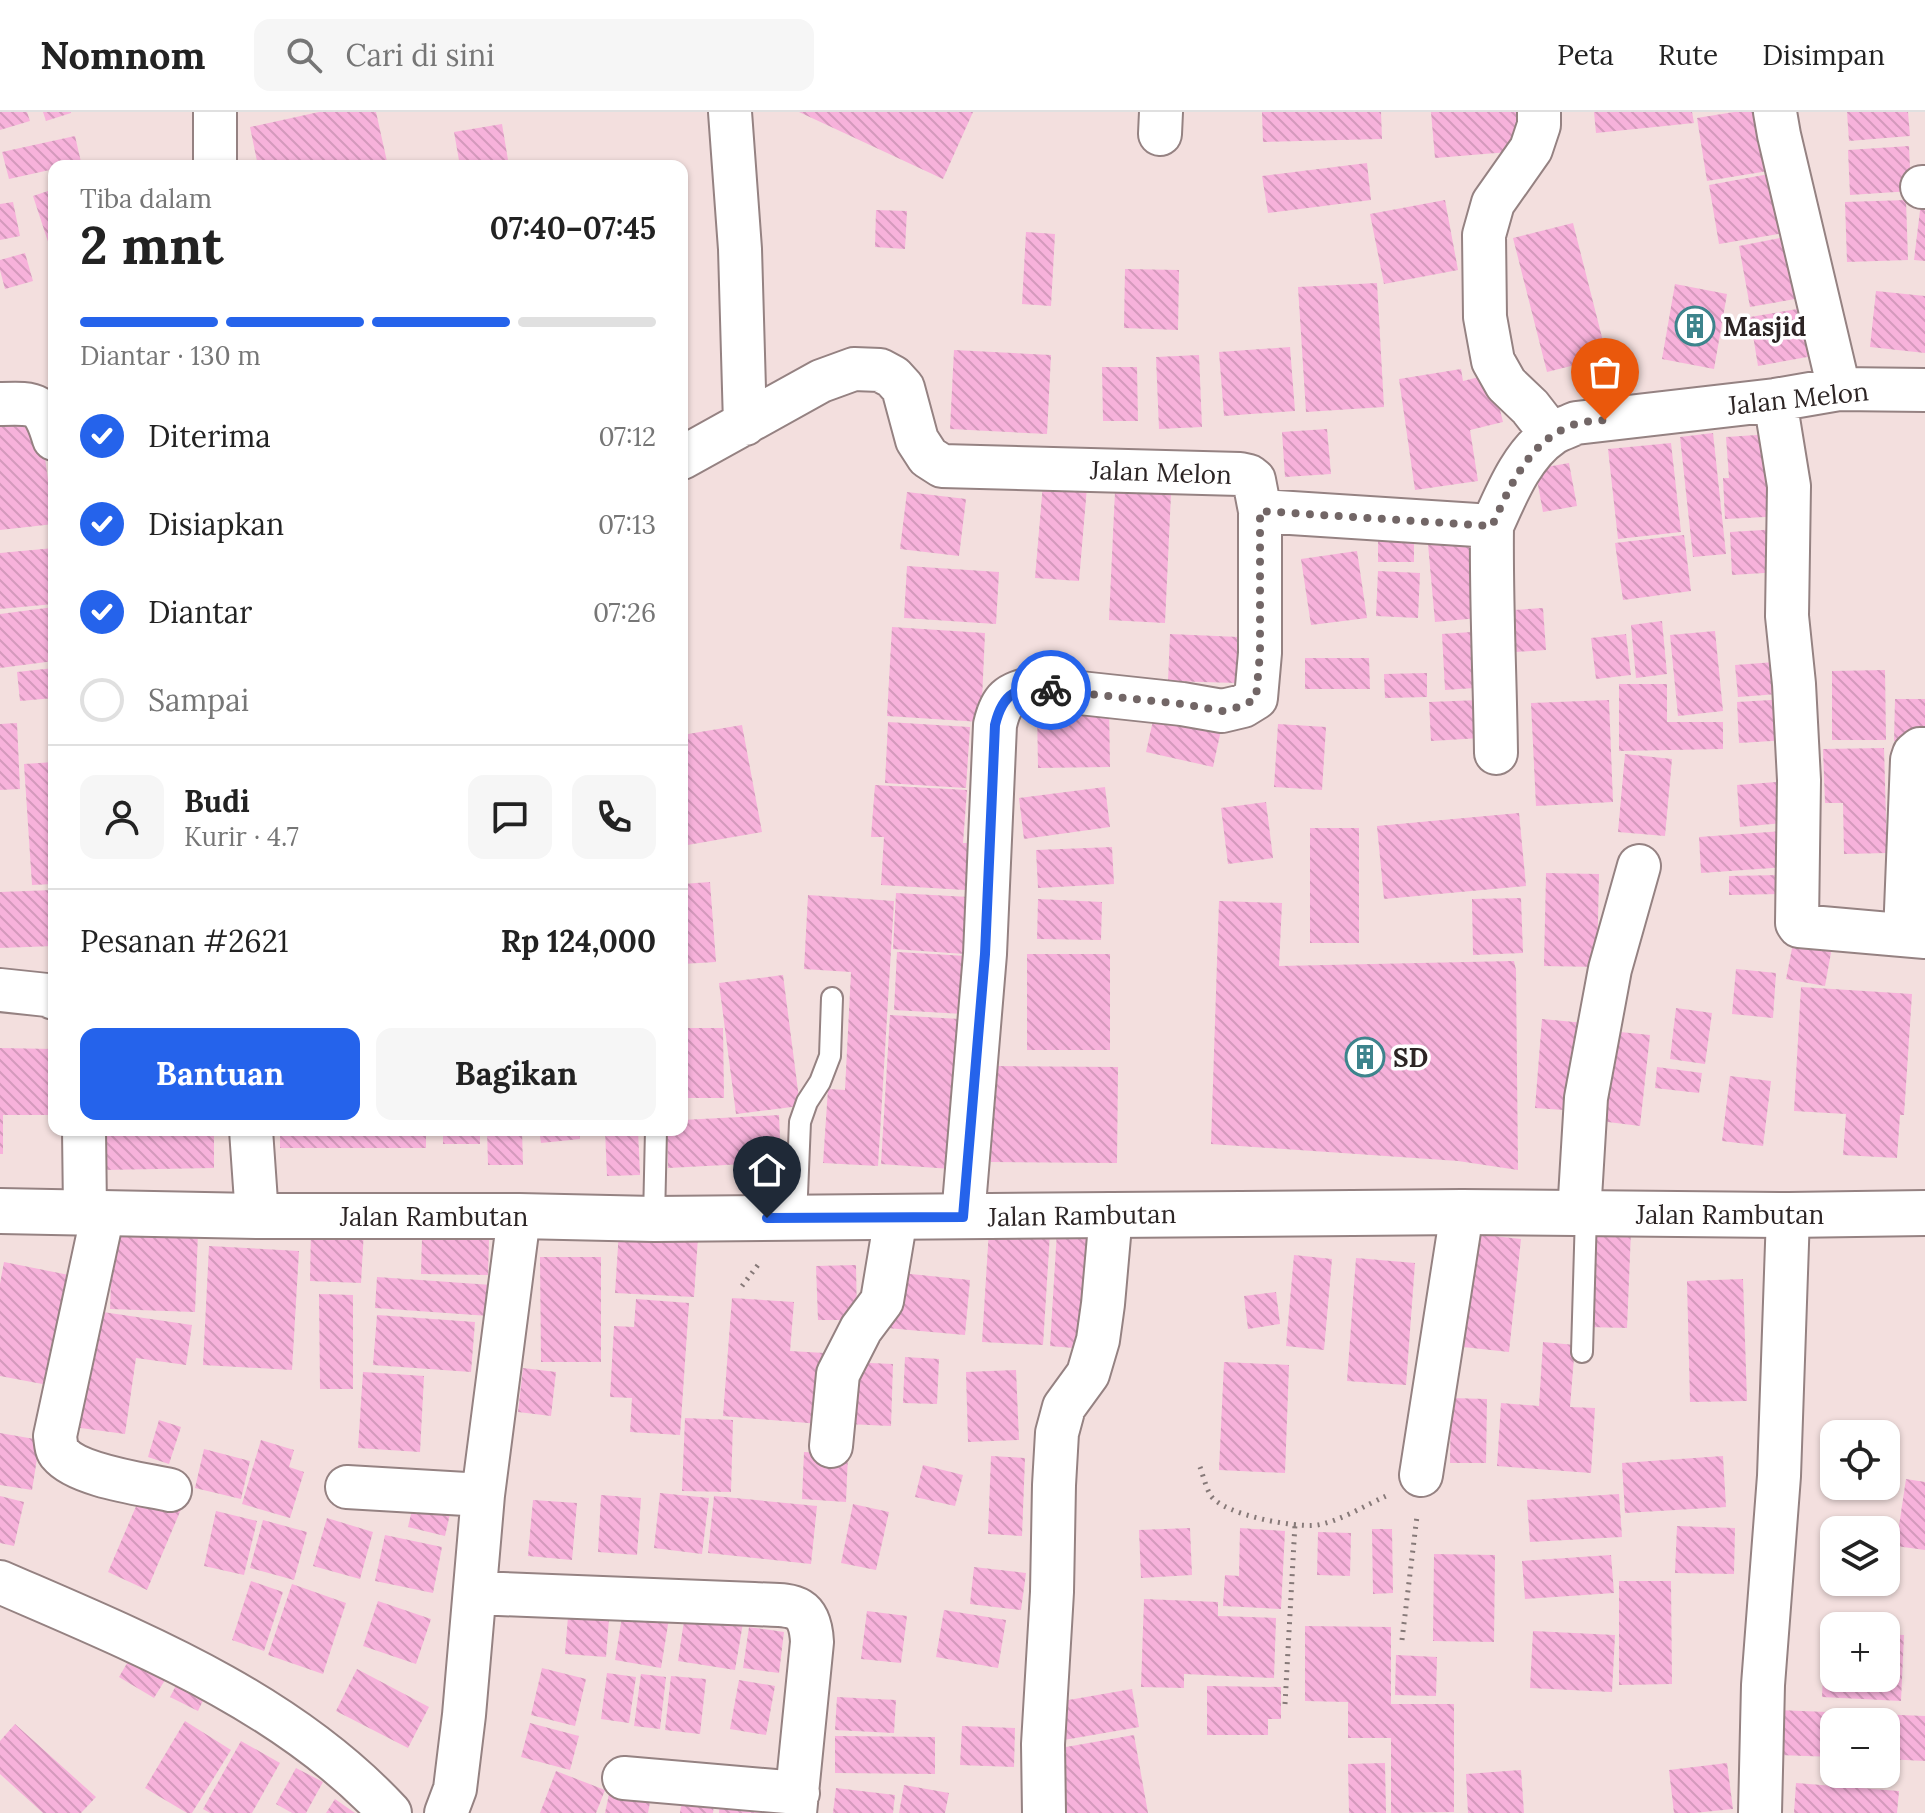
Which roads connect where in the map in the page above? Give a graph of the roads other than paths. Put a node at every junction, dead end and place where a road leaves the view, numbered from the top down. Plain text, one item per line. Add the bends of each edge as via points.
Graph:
1 (215, 112) edge
2 (730, 112) edge
3 (1539, 112) edge
4 (1775, 112) edge
5 (215, 160) edge
6 (1839, 389) junction
7 (1925, 390) edge
8 (1775, 400) junction
9 (0, 404) edge
10 (48, 421) edge
11 (745, 424) junction
12 (1551, 434) junction
13 (688, 455) edge
14 (1260, 511) junction
15 (1492, 526) junction
16 (1925, 749) edge
17 (1496, 753) dead end
18 (1639, 866) dead end
19 (1915, 936) edge
20 (0, 990) edge
21 (48, 995) edge
22 (832, 998) dead end
23 (85, 1136) edge
24 (251, 1136) edge
25 (656, 1136) edge
26 (0, 1211) edge
27 (94, 1212) junction
28 (1462, 1212) junction
29 (1925, 1213) edge
30 (1111, 1214) junction
31 (1583, 1214) junction
32 (1788, 1215) junction
33 (257, 1216) junction
34 (519, 1216) junction
35 (896, 1217) junction
36 (963, 1217) junction
37 (796, 1218) junction
38 (654, 1219) junction
39 (1582, 1352) dead end
40 (831, 1446) dead end
41 (1421, 1475) road end
42 (347, 1487) dead end
43 (170, 1490) dead end
44 (483, 1495) junction
45 (0, 1582) edge
46 (475, 1593) junction
47 (624, 1778) dead end
48 (796, 1803) edge
49 (390, 1813) edge
50 (446, 1813) edge
51 (1044, 1813) edge
52 (1760, 1813) edge

1 - 5 street
2 - 11 street
3 - 12 street via 1531,149 1493,203 1484,235 1485,317 1493,361 1506,384
4 - 6 street
6 - 7 street, Jalan Melon
6 - 8 street, Jalan Melon
8 - 12 street, Jalan Melon via 1576,423
8 - 19 street via 1789,486 1787,616 1799,780 1797,923
9 - 10 street via 27,403 41,409
11 - 13 street, Jalan Melon
11 - 14 street, Jalan Melon via 821,381 854,369 880,370 903,388 917,440 942,466 1240,474 1254,480
12 - 15 street via 1511,484
14 - 15 street, Jalan Melon
14 - 36 street via 1256,698 1222,711 1034,688 1013,693 1000,707
15 - 17 street
16 - 19 street via 1912,760
18 - 31 street via 1610,969 1586,1098
20 - 21 street
22 - 37 lane via 830,1056 800,1122
23 - 27 street
24 - 33 street
25 - 38 lane
26 - 27 street, Jalan Rambutan
27 - 33 street, Jalan Rambutan
27 - 43 street via 55,1436 58,1452 97,1475
28 - 30 street, Jalan Rambutan
28 - 31 street, Jalan Rambutan
28 - 41 street
29 - 32 street, Jalan Rambutan
30 - 36 street, Jalan Rambutan
30 - 51 street via 1098,1340 1088,1374 1064,1407 1057,1433
31 - 32 street, Jalan Rambutan
31 - 39 lane
32 - 52 street
33 - 34 street, Jalan Rambutan
34 - 38 street, Jalan Rambutan
34 - 44 street
35 - 36 street, Jalan Rambutan
35 - 37 street, Jalan Rambutan
35 - 40 street via 882,1301 838,1374
37 - 38 street, Jalan Rambutan
42 - 44 street
44 - 46 street
45 - 49 street via 127,1637 261,1708 345,1769
46 - 48 street via 754,1604 801,1611 811,1624 812,1642
46 - 50 street via 455,1789
47 - 48 street

